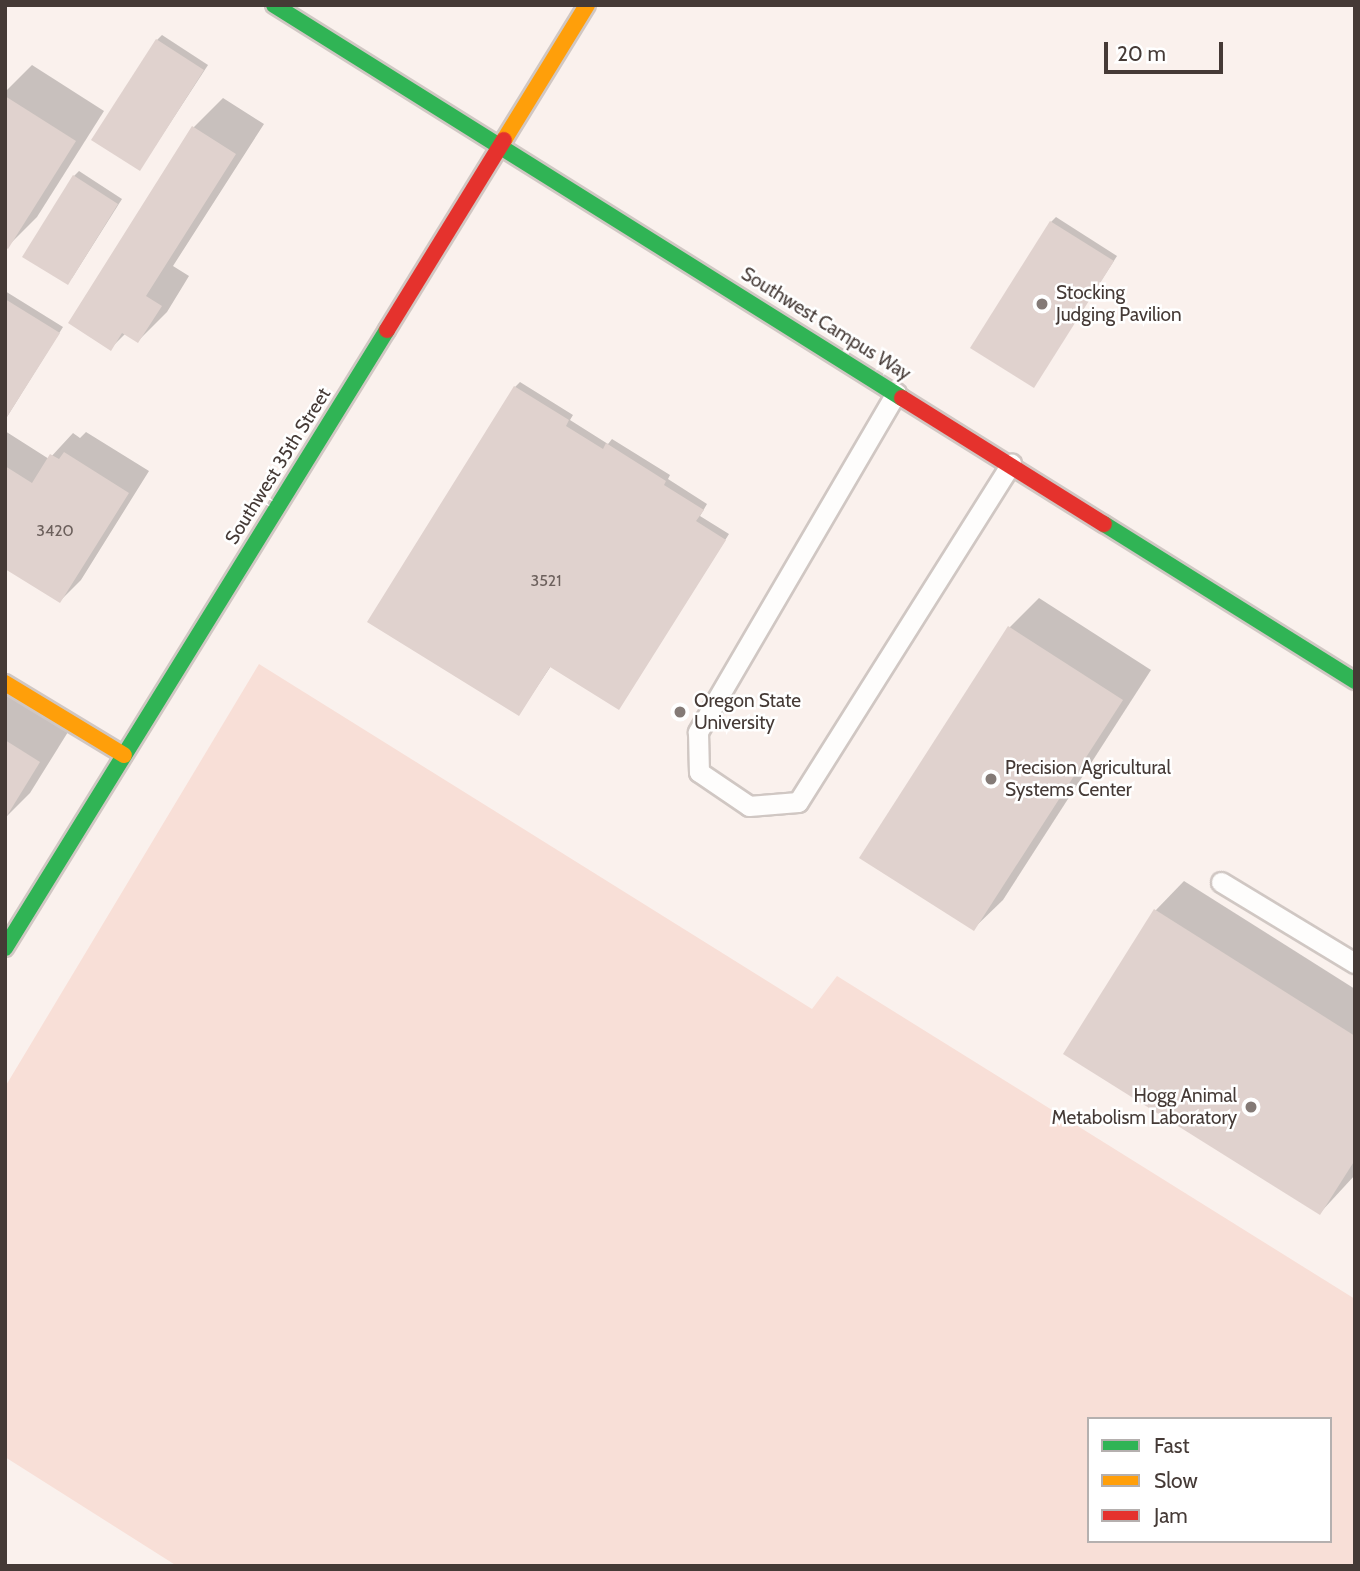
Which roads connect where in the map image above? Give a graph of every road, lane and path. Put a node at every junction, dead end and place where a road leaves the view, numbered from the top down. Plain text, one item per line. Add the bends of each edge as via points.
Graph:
1 (274, 5) edge
2 (587, 5) edge
3 (499, 146) junction
4 (897, 393) junction
5 (1011, 464) junction
6 (1355, 681) edge
7 (5, 683) edge
8 (124, 755) junction
9 (1221, 882) dead end
10 (5, 948) edge
11 (1355, 963) edge

1 - 3 street, Southwest Campus Way
2 - 3 street, Southwest 35th Street
3 - 4 street, Southwest Campus Way
3 - 8 street, Southwest 35th Street
4 - 5 street, Southwest Campus Way
4 - 5 lane via 698,732 699,772 749,806 798,802
5 - 6 street, Southwest Campus Way
7 - 8 street
8 - 10 street, Southwest 35th Street
9 - 11 lane

